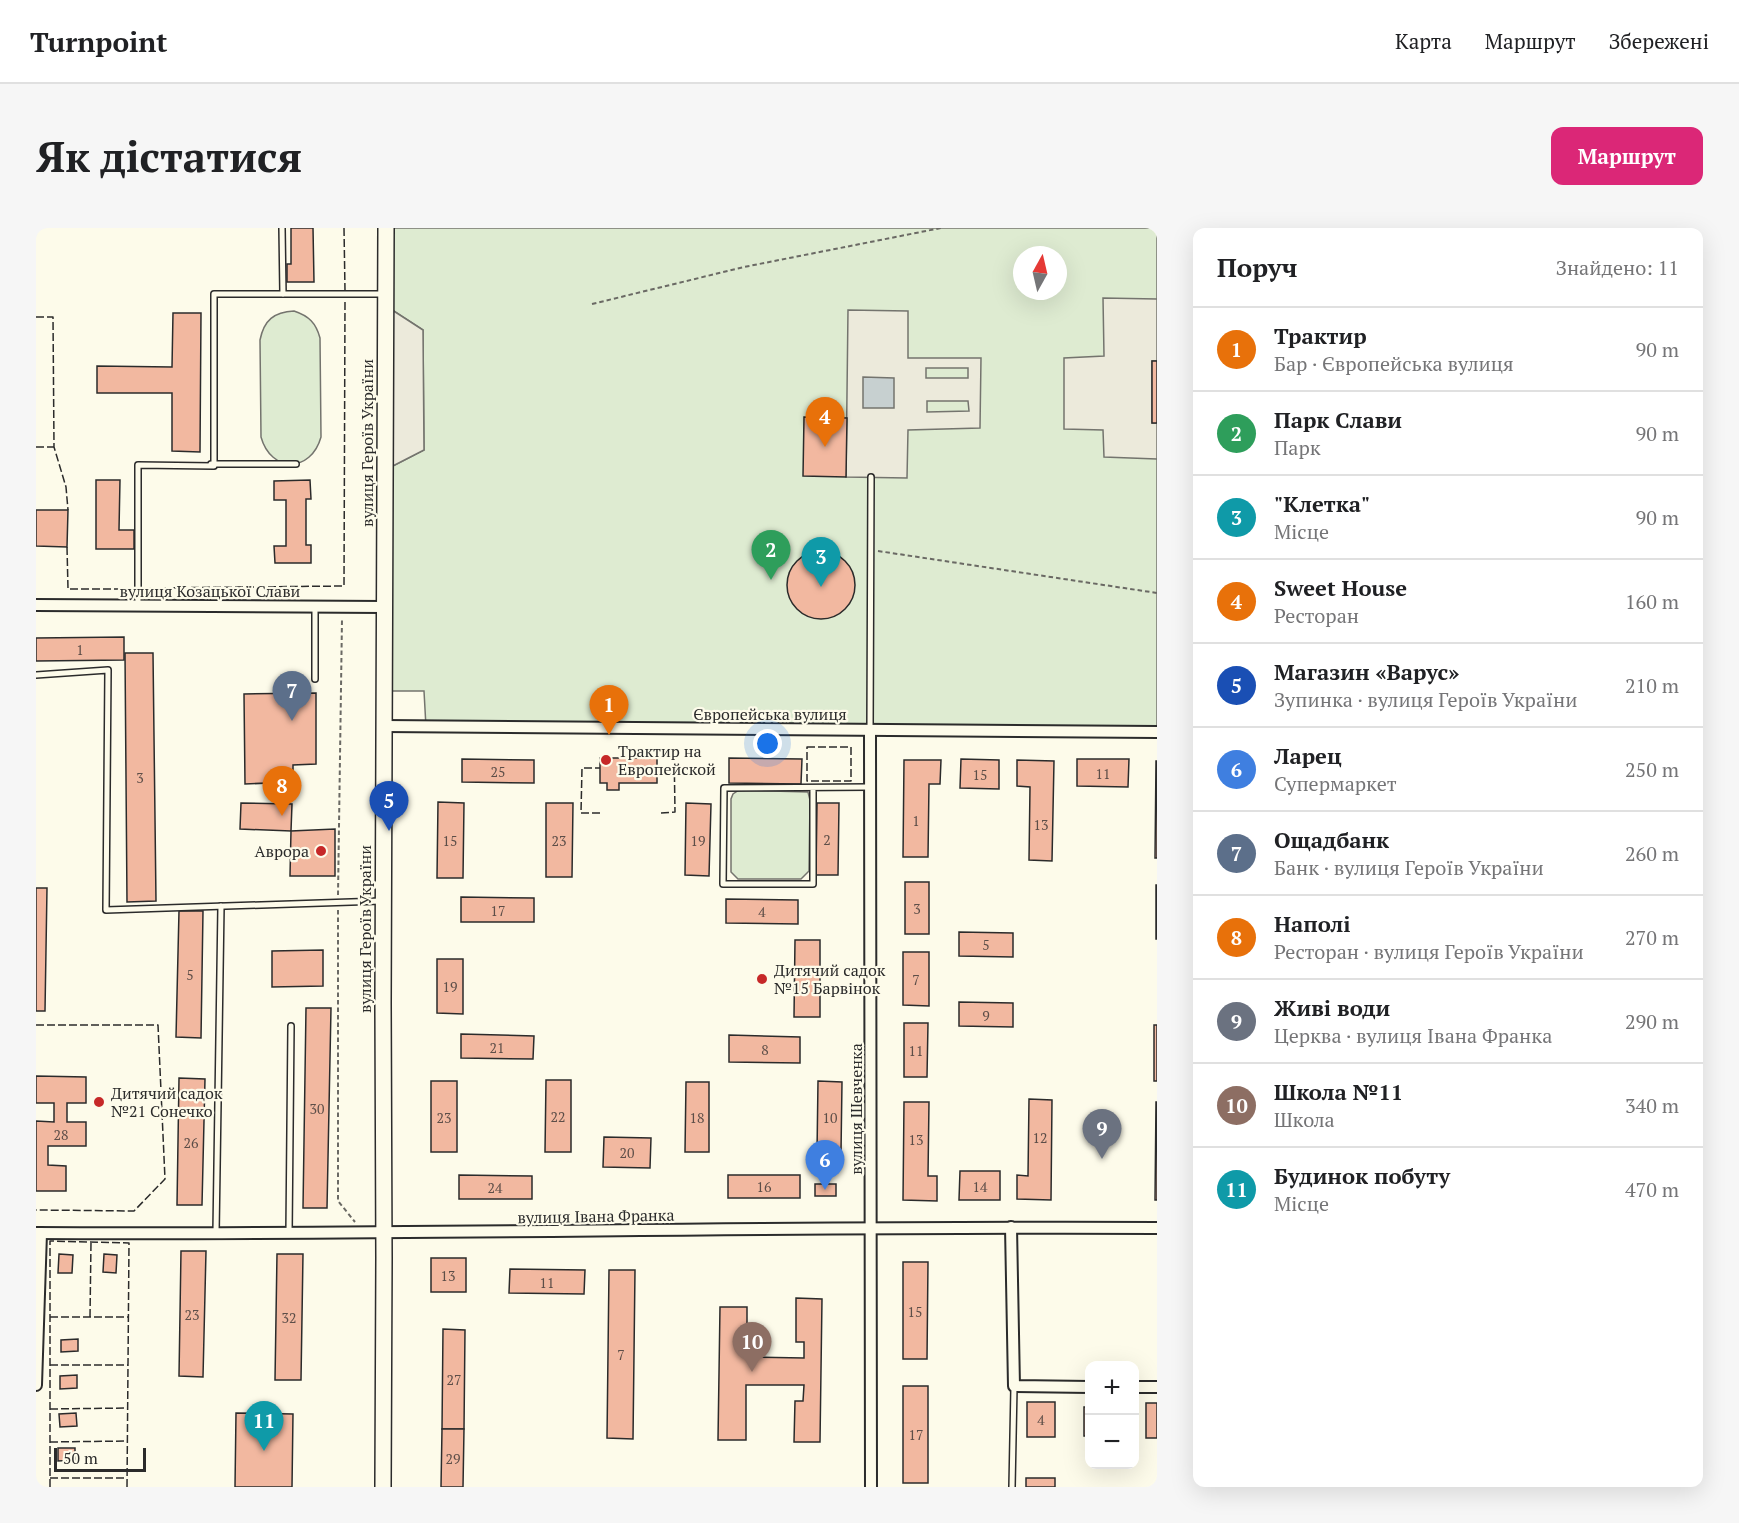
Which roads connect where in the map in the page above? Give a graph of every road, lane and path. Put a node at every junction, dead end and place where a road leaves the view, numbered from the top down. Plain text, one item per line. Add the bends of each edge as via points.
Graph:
1 (282, 228) edge
2 (386, 228) edge
3 (941, 228) edge
4 (283, 294) junction
5 (386, 294) junction
6 (592, 304) dead end
7 (296, 464) dead end
8 (138, 465) junction
9 (871, 477) dead end
10 (870, 550) junction
11 (1157, 593) edge
12 (36, 605) edge
13 (138, 605) junction
14 (315, 607) junction
15 (342, 607) junction
16 (384, 607) junction
17 (36, 675) edge
18 (315, 680) dead end
19 (384, 726) junction
20 (870, 730) junction
21 (1157, 732) edge
22 (870, 787) junction
23 (813, 788) junction
24 (338, 897) dead end
25 (383, 901) junction
26 (221, 906) junction
27 (338, 909) dead end
28 (291, 1026) dead end
29 (871, 1227) junction
30 (1011, 1227) junction
31 (1157, 1228) edge
32 (38, 1233) edge
33 (216, 1233) junction
34 (289, 1233) junction
35 (365, 1233) junction
36 (384, 1233) junction
37 (36, 1385) edge
38 (1014, 1386) junction
39 (1085, 1387) edge
40 (1139, 1387) edge
41 (1157, 1387) edge
42 (383, 1487) edge
43 (871, 1487) edge
44 (1012, 1487) edge

1 - 4 lane
2 - 5 street, вулиця Героїв України
3 - 6 path via 744,267
4 - 5 lane
4 - 8 lane via 214,294 214,466
5 - 16 street, вулиця Героїв України
7 - 8 lane
8 - 13 lane
9 - 10 lane
10 - 11 path
10 - 20 lane
12 - 13 street, вулиця Козацької Слави
13 - 14 street, вулиця Козацької Слави
14 - 15 street, вулиця Козацької Слави
14 - 18 lane
15 - 16 street, вулиця Козацької Слави
15 - 24 path
16 - 19 street, вулиця Героїв України
17 - 26 lane via 108,670 106,910
19 - 20 street, Європейська вулиця
19 - 25 street, вулиця Героїв України
20 - 21 street, Європейська вулиця
20 - 22 street, вулиця Шевченка
22 - 23 lane
22 - 29 street, вулиця Шевченка
23 - 23 lane via 724,788 723,884 813,884
25 - 26 lane
25 - 36 street, вулиця Героїв України
26 - 33 lane
27 - 35 path via 338,1201
28 - 34 lane
29 - 30 street, вулиця Івана Франка
29 - 36 street, вулиця Івана Франка
29 - 43 street, вулиця Шевченка
30 - 31 street, вулиця Івана Франка
30 - 38 street
32 - 33 street, вулиця Івана Франка
32 - 37 street
33 - 34 street, вулиця Івана Франка
34 - 35 street, вулиця Івана Франка
35 - 36 street, вулиця Івана Франка
36 - 42 street, вулиця Героїв України
38 - 39 street
38 - 44 lane
40 - 41 street

